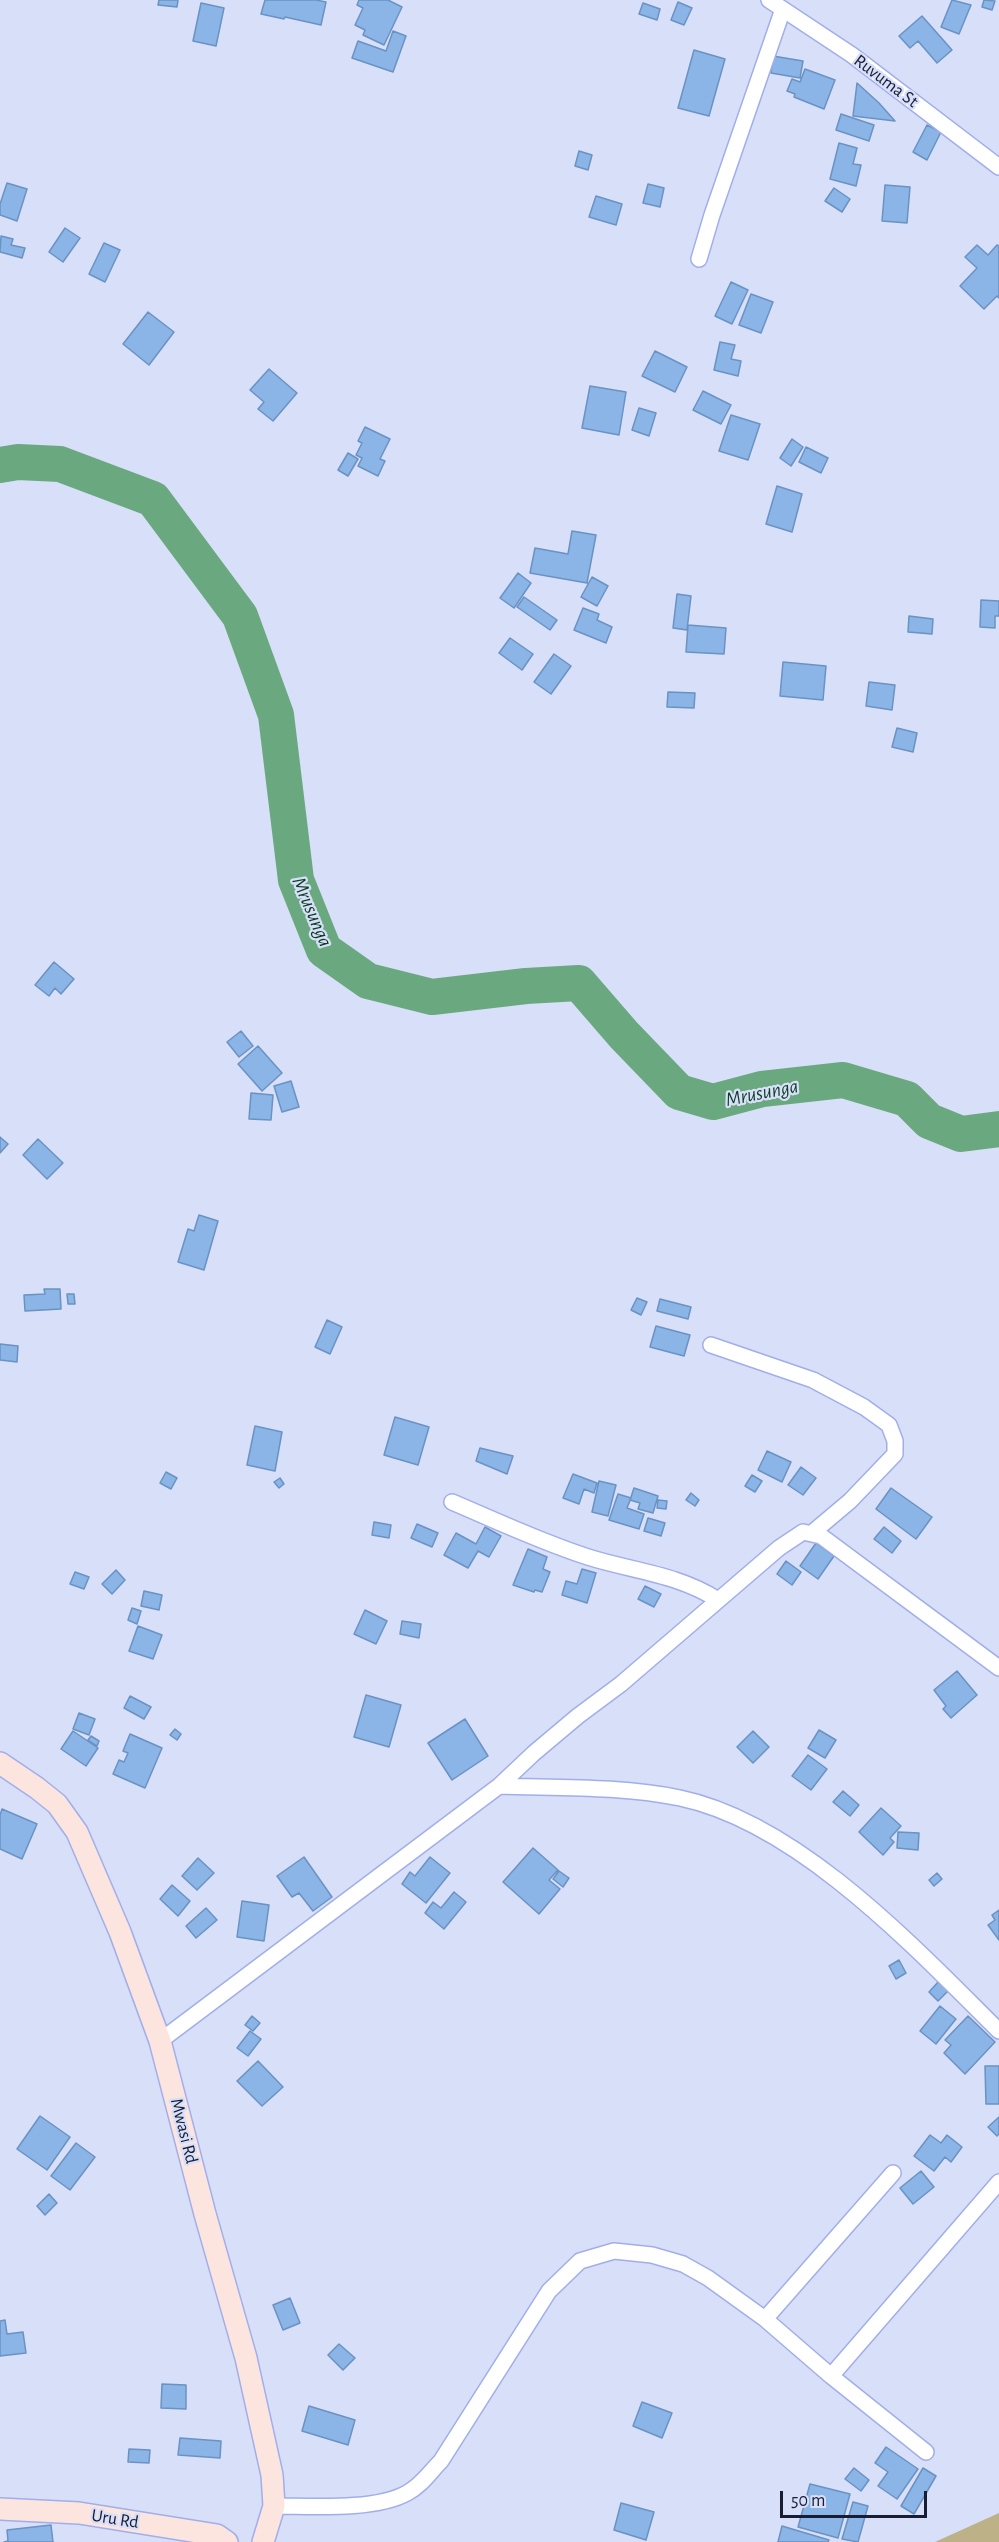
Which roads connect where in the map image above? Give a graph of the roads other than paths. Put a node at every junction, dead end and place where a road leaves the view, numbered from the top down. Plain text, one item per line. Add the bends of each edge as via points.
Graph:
1 (769, 0) edge
2 (783, 9) junction
3 (999, 167) edge
4 (699, 259) dead end
5 (711, 1345) dead end
6 (452, 1502) dead end
7 (812, 1533) junction
8 (718, 1600) junction
9 (999, 1668) edge
10 (0, 1763) edge
11 (500, 1786) junction
12 (999, 2031) edge
13 (160, 2041) junction
14 (893, 2173) dead end
15 (999, 2182) edge
16 (765, 2319) junction
17 (831, 2376) junction
18 (926, 2452) dead end
19 (274, 2506) junction
20 (0, 2509) edge
21 (227, 2542) edge
22 (263, 2542) edge

1 - 2 street, Ruvuma St
2 - 3 street, Ruvuma St via 852,55
2 - 4 street
5 - 7 street via 813,1380 889,1425 895,1454 850,1501
6 - 8 street via 567,1550 667,1576
7 - 8 street via 803,1532 792,1539
7 - 9 street
8 - 11 street via 534,1753
10 - 13 street, Mwasi Rd via 57,1804 77,1832 120,1932
11 - 12 street via 623,1789 683,1798 753,1826 814,1862 855,1894
11 - 13 street
13 - 19 street, Mwasi Rd via 246,2358 272,2475
14 - 16 street
15 - 17 street
16 - 17 street
16 - 19 street via 708,2278 683,2264 652,2254 614,2251 580,2261 549,2291 441,2461 420,2484 390,2500 339,2506
17 - 18 street
19 - 22 street, Mwasi Rd
20 - 21 street, Uru Rd via 79,2514 217,2535

